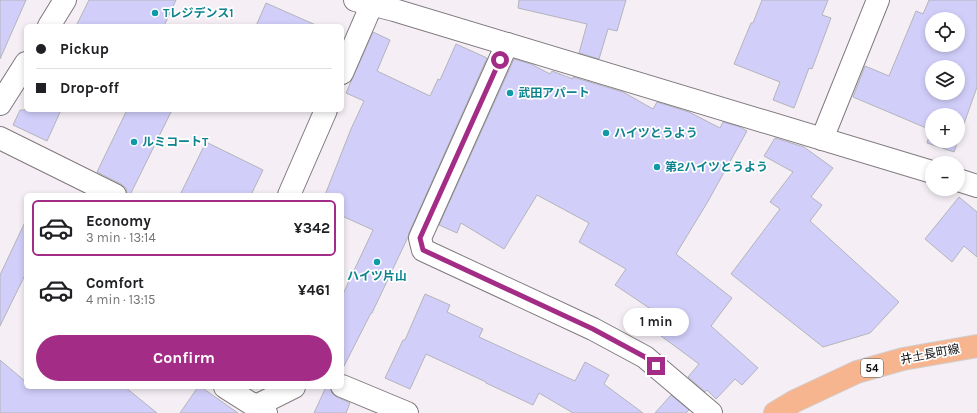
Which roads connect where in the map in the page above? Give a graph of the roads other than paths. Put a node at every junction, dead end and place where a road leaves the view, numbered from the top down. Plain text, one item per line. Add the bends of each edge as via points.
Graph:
1 (65, 0) edge
2 (878, 0) edge
3 (363, 2) edge
4 (395, 5) edge
5 (50, 24) edge
6 (507, 44) junction
7 (24, 66) edge
8 (344, 66) edge
9 (0, 104) edge
10 (325, 112) edge
11 (0, 138) edge
12 (822, 139) junction
13 (925, 170) edge
14 (965, 182) edge
15 (977, 186) edge
16 (111, 193) edge
17 (291, 193) edge
18 (977, 346) edge
19 (344, 387) edge
20 (228, 389) edge
21 (291, 389) edge
22 (261, 410) edge
23 (407, 413) edge
24 (711, 413) edge
25 (775, 413) edge

1 - 5 street
2 - 12 street
3 - 4 street
3 - 8 street
4 - 6 street
6 - 12 street
6 - 24 street via 420,238 423,250 593,329 645,357
7 - 9 street
10 - 17 street
11 - 16 street
12 - 13 street
14 - 15 street
18 - 25 main road, 井土長町線 / 54 via 903,358 857,372
19 - 23 street
20 - 22 street
21 - 22 street

